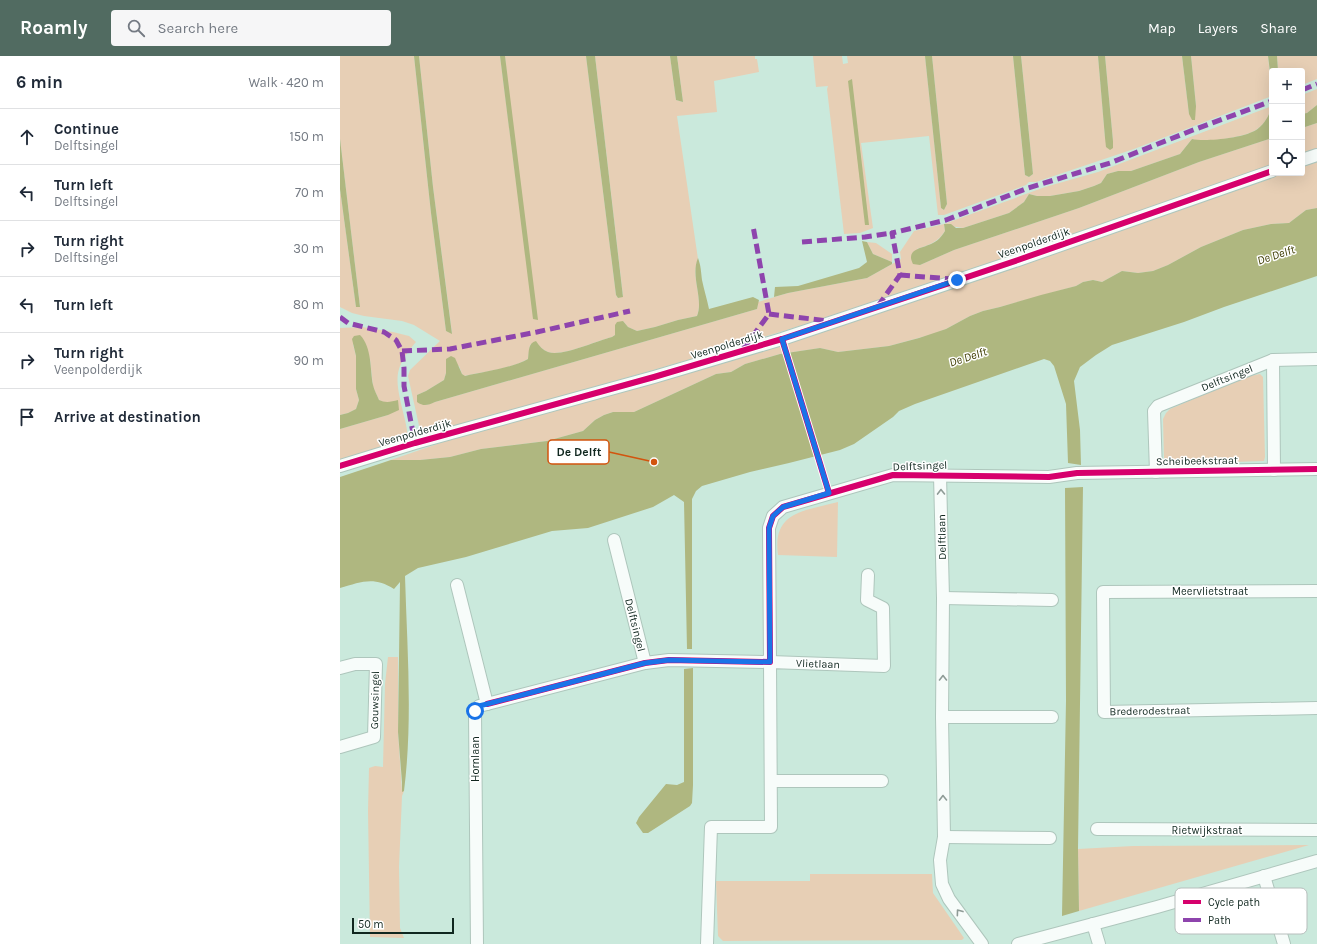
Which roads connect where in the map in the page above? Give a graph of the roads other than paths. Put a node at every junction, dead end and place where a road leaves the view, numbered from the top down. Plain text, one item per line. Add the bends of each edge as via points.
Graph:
1 (1317, 155) edge
2 (1305, 159) edge
3 (1269, 172) edge
4 (1317, 359) edge
5 (1273, 360) junction
6 (340, 466) edge
7 (1317, 469) edge
8 (1274, 470) junction
9 (1156, 472) junction
10 (1077, 473) joint
11 (940, 475) junction
12 (614, 540) dead end
13 (868, 576) dead end
14 (457, 585) dead end
15 (1317, 590) edge
16 (1103, 592) joint
17 (943, 598) junction
18 (1052, 600) dead end
19 (770, 662) junction
20 (645, 663) junction
21 (340, 668) edge
22 (487, 704) junction
23 (1317, 708) edge
24 (942, 716) junction
25 (1052, 717) dead end
26 (340, 747) edge
27 (771, 781) junction
28 (882, 781) dead end
29 (1097, 829) dead end
30 (1317, 830) edge
31 (944, 837) junction
32 (1050, 838) dead end
33 (1317, 861) edge
34 (1264, 876) junction
35 (1223, 888) edge
36 (1268, 888) edge
37 (1175, 902) edge
38 (1093, 924) junction
39 (1281, 934) edge
40 (477, 944) edge
41 (707, 944) edge
42 (982, 944) edge
43 (1018, 944) edge
44 (1099, 944) edge
45 (1284, 944) edge

1 - 2 street
3 - 6 street, Veenpolderdijk via 782,339
4 - 5 street, Delftsingel
5 - 8 street
5 - 9 street, Delftsingel via 1158,406 1154,411
7 - 8 street, Scheibeekstraat
8 - 9 street, Scheibeekstraat
9 - 10 street, Scheibeekstraat
10 - 11 street, Delftsingel via 1049,477
17 -> 11 street, Delftlaan
11 - 19 street, Delftsingel via 893,475 783,507 773,516 769,528
12 - 20 street, Delftsingel
13 - 19 street, Vlietlaan via 868,600 883,608 884,666
14 - 22 street
15 - 16 street, Meervlietstraat
16 - 23 street, Brederodestraat via 1104,712
17 - 18 street
24 -> 17 street, Delftlaan
19 - 20 street, Delftsingel via 669,660
19 - 27 street
20 - 22 street, Delftsingel
21 - 26 street, Gouwsingel via 355,664 376,664 374,737
22 - 40 street, Hornlaan via 479,706 475,711
24 - 25 street
31 -> 24 street, Delftlaan
27 - 28 street
27 - 41 street via 771,827 711,827
29 - 30 street, Rietwijkstraat
31 - 32 street
42 -> 31 street, Delftlaan via 942,884 940,860
33 - 34 street
34 - 35 street
34 - 36 street
37 - 38 street
38 - 43 street
38 - 44 street
39 - 45 street

